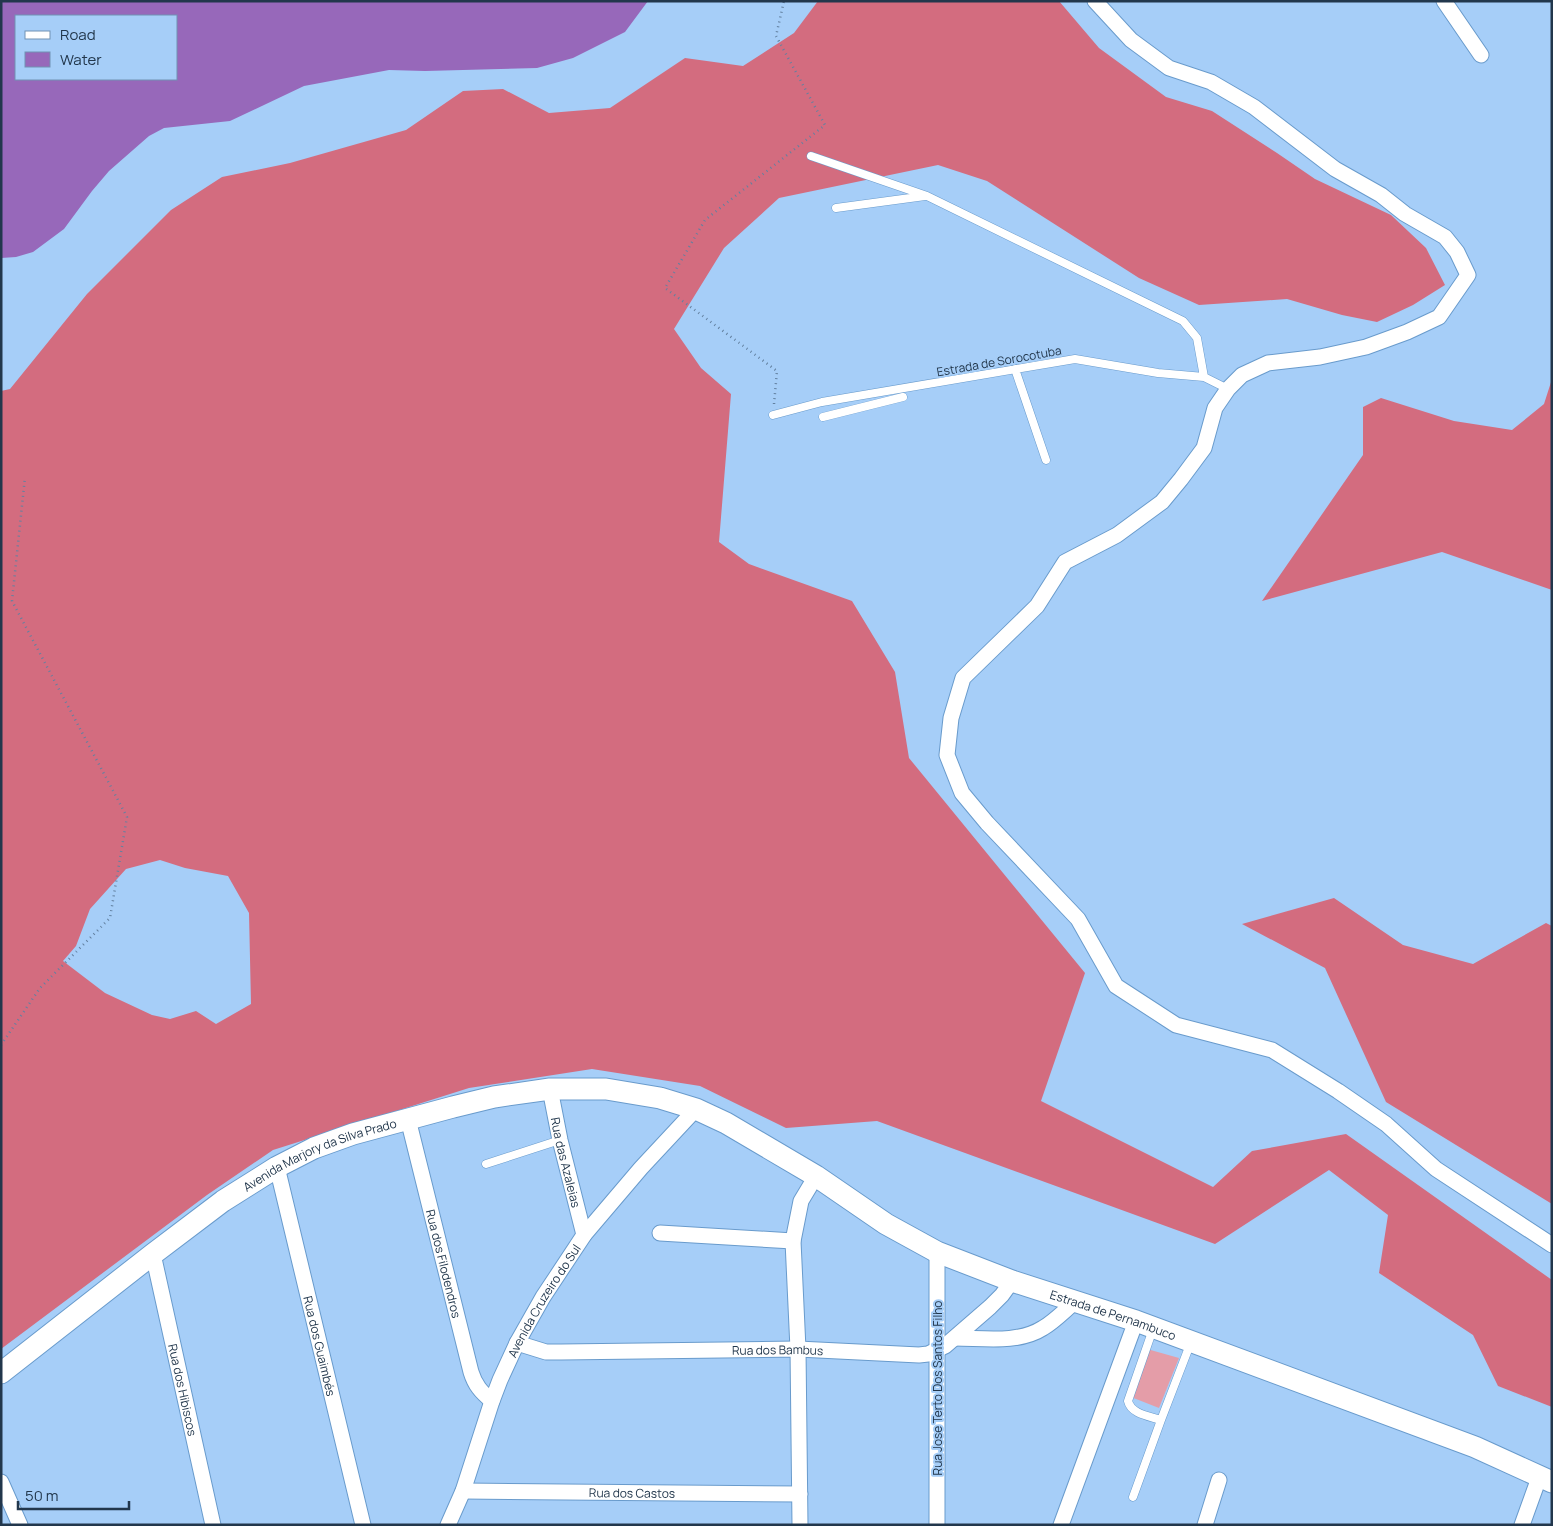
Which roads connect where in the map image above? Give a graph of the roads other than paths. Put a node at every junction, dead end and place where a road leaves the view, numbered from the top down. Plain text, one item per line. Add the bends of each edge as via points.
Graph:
1 (1095, 1) edge
2 (1444, 1) edge
3 (1481, 55) dead end
4 (811, 156) dead end
5 (927, 196) junction
6 (836, 208) dead end
7 (1015, 369) junction
8 (1204, 377) junction
9 (1228, 389) junction
10 (903, 397) dead end
11 (834, 400) junction
12 (838, 414) junction
13 (773, 415) road end
14 (823, 417) dead end
15 (1046, 460) dead end
16 (550, 1089) junction
17 (696, 1109) junction
18 (408, 1119) junction
19 (560, 1140) junction
20 (486, 1164) dead end
21 (277, 1167) junction
22 (816, 1176) junction
23 (660, 1233) dead end
24 (584, 1235) junction
25 (793, 1241) junction
26 (1552, 1245) edge
27 (937, 1252) junction
28 (153, 1254) junction
29 (1012, 1281) junction
30 (1076, 1301) junction
31 (1145, 1324) junction
32 (955, 1338) junction
33 (1191, 1341) junction
34 (517, 1343) junction
35 (798, 1349) junction
36 (936, 1351) junction
37 (1, 1373) edge
38 (492, 1401) junction
39 (1161, 1420) junction
40 (1546, 1478) edge
41 (1218, 1480) dead end
42 (1, 1482) edge
43 (463, 1491) junction
44 (800, 1494) junction
45 (1133, 1497) dead end
46 (20, 1525) edge
47 (213, 1525) edge
48 (363, 1525) edge
49 (448, 1525) edge
50 (800, 1525) edge
51 (937, 1525) edge
52 (1061, 1525) edge
53 (1204, 1525) edge
54 (1522, 1525) edge

1 - 9 street via 1131,40 1169,68 1211,82 1254,107 1335,169 1445,237 1468,275 1438,317 1407,332 1366,347 1268,363 1242,375
2 - 3 street
4 - 5 lane
5 - 6 lane
5 - 8 lane via 1183,321 1197,338
7 - 8 lane, Estrada de Sorocotuba via 1075,360
7 - 11 lane, Estrada de Sorocotuba
7 - 15 lane
8 - 9 lane, Estrada de Sorocotuba
9 - 26 street via 1215,408 1204,448 1162,502 1117,534 1065,562 1037,606 963,678 951,718 947,755 962,793 1078,919 1116,986 1176,1025 1272,1050 1386,1124 1436,1169
10 - 12 lane
11 - 12 lane
11 - 13 lane, Estrada de Sorocotuba
12 - 14 lane
16 - 17 main road, Avenida Marjory da Silva Prado via 626,1091
16 - 18 main road, Avenida Marjory da Silva Prado via 453,1106
16 - 19 street, Rua das Azaleias
17 - 22 main road, Estrada de Pernambuco via 746,1134
17 - 24 street, Avenida Cruzeiro do Sul
18 - 21 main road, Avenida Marjory da Silva Prado via 322,1145
18 - 38 street, Rua dos Filodendros via 470,1372 479,1389
19 - 20 lane
19 - 24 street, Rua das Azaleias
21 - 28 main road, Avenida Marjory da Silva Prado via 224,1201
21 - 48 street, Rua dos Guaimbés
22 - 25 street via 801,1201
22 - 27 main road, Estrada de Pernambuco via 886,1224
23 - 25 street
24 - 34 street, Avenida Cruzeiro do Sul
25 - 35 street
27 - 29 main road, Estrada de Pernambuco
27 - 36 street, Rua Jose Terto Dos Santos Filho
28 - 37 main road, Avenida Marjory da Silva Prado
28 - 47 street, Rua dos Hibiscos
29 - 30 main road, Estrada de Pernambuco
29 - 32 street, Rua dos Bambus via 990,1307
30 - 31 main road, Estrada de Pernambuco
30 - 32 street via 1043,1328 1024,1336
31 - 33 main road, Estrada de Pernambuco
31 - 39 lane via 1128,1401 1136,1411
31 - 52 street
32 - 36 street, Rua dos Bambus
33 - 39 lane
33 - 40 main road, Estrada de Pernambuco via 1475,1447
34 - 35 street, Rua dos Bambus via 546,1352
34 - 38 street, Avenida Cruzeiro do Sul
35 - 36 street, Rua dos Bambus via 919,1355
35 - 44 street
36 - 51 street, Rua Jose Terto Dos Santos Filho
38 - 43 street, Avenida Cruzeiro do Sul
39 - 45 lane
40 - 54 street
41 - 53 street
42 - 46 street
43 - 44 street, Rua dos Castos
43 - 49 street, Avenida Cruzeiro do Sul
44 - 50 street

